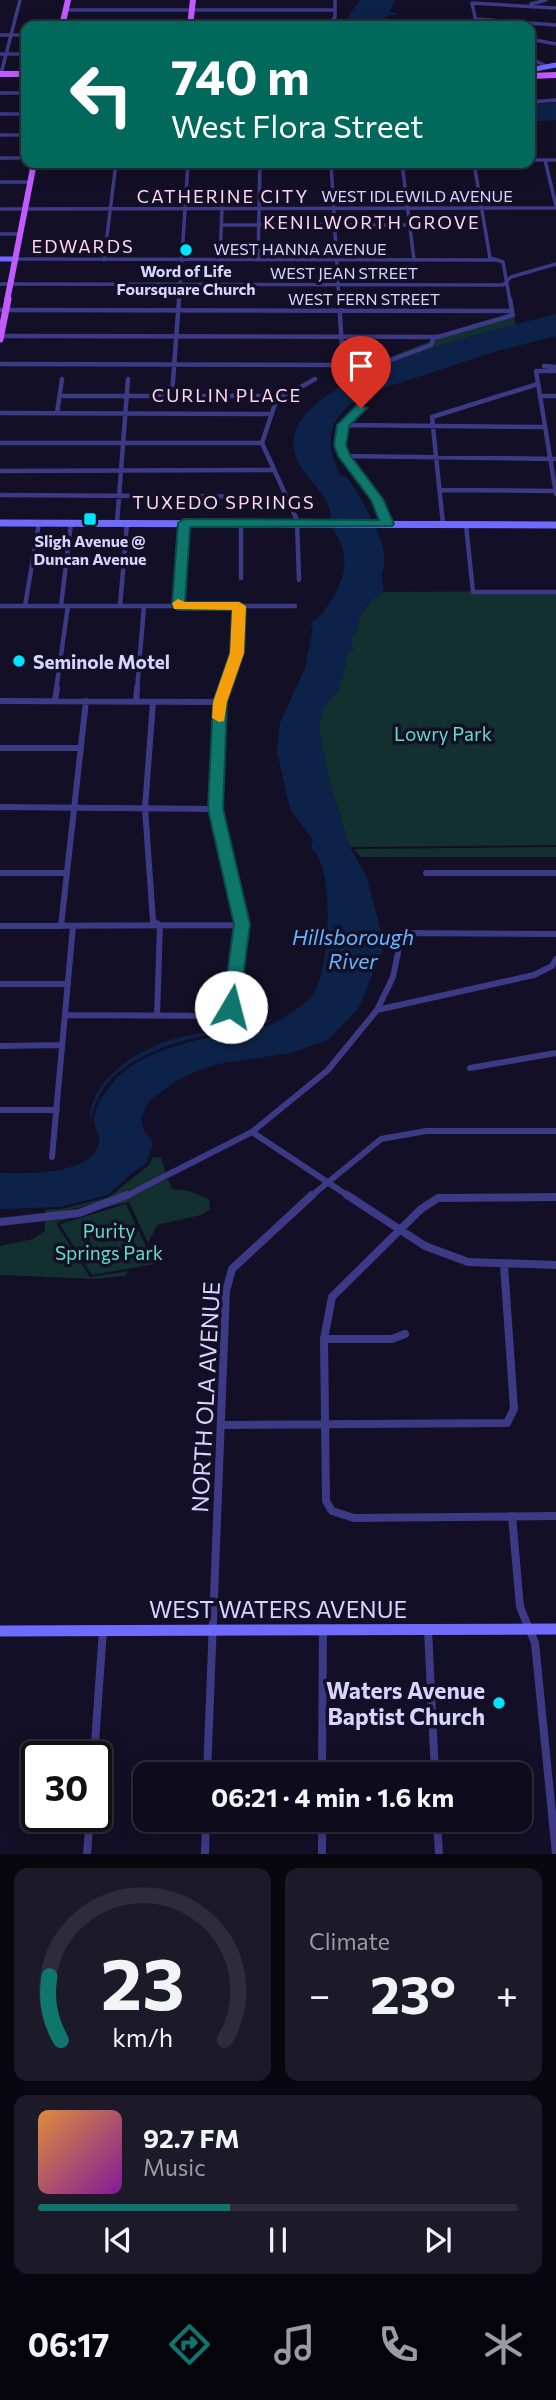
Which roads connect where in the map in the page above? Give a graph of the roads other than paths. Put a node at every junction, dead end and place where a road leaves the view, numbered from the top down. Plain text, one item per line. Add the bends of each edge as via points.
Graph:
1 (20, 0) edge
2 (68, 0) edge
3 (193, 0) edge
4 (335, 0) edge
5 (546, 0) edge
6 (473, 1) edge
7 (527, 5) junction
8 (556, 8) edge
9 (66, 10) junction
10 (192, 10) junction
11 (335, 10) junction
12 (63, 21) edge
13 (191, 21) edge
14 (332, 21) edge
15 (476, 21) edge
16 (535, 24) edge
17 (556, 25) edge
18 (0, 35) edge
19 (12, 35) junction
20 (21, 35) edge
21 (535, 40) edge
22 (556, 44) edge
23 (0, 54) edge
24 (6, 54) junction
25 (21, 54) edge
26 (535, 60) edge
27 (556, 65) edge
28 (548, 67) junction
29 (535, 71) edge
30 (535, 73) edge
31 (556, 73) edge
32 (0, 74) edge
33 (21, 75) edge
34 (0, 93) edge
35 (21, 93) edge
36 (556, 100) edge
37 (535, 102) edge
38 (0, 114) edge
39 (21, 114) edge
40 (0, 135) edge
41 (21, 135) edge
42 (0, 158) edge
43 (21, 158) edge
44 (535, 160) edge
45 (545, 160) junction
46 (556, 160) edge
47 (33, 168) edge
48 (115, 168) edge
49 (188, 168) edge
50 (260, 168) edge
51 (331, 168) edge
52 (403, 168) edge
53 (475, 168) edge
54 (0, 182) edge
55 (31, 182) junction
56 (111, 207) junction
57 (185, 207) junction
58 (222, 207) junction
59 (259, 207) junction
60 (556, 207) edge
61 (26, 208) junction
62 (334, 208) junction
63 (407, 208) junction
64 (482, 208) junction
65 (0, 209) edge
66 (222, 225) junction
67 (259, 225) junction
68 (335, 225) junction
69 (410, 225) junction
70 (0, 234) edge
71 (21, 234) junction
72 (0, 259) edge
73 (16, 259) junction
74 (104, 260) junction
75 (181, 260) junction
76 (220, 260) junction
77 (258, 260) junction
78 (337, 260) junction
79 (414, 260) junction
80 (499, 260) junction
81 (556, 264) edge
82 (507, 281) junction
83 (0, 284) edge
84 (11, 284) junction
85 (180, 285) junction
86 (338, 285) junction
87 (3, 310) edge
88 (178, 310) junction
89 (339, 310) junction
90 (512, 311) junction
91 (0, 337) edge
92 (176, 337) junction
93 (340, 337) junction
94 (434, 337) junction
95 (387, 361) dead end
96 (0, 364) edge
97 (174, 364) junction
98 (544, 366) dead end
99 (556, 369) edge
100 (62, 379) dead end
101 (128, 379) dead end
102 (315, 379) dead end
103 (538, 384) junction
104 (60, 396) junction
105 (127, 396) junction
106 (172, 396) junction
107 (284, 396) junction
108 (540, 396) junction
109 (556, 396) edge
110 (361, 408) dead end
111 (0, 413) edge
112 (57, 413) junction
113 (126, 413) junction
114 (272, 414) junction
115 (343, 425) junction
116 (433, 425) junction
117 (545, 427) junction
118 (0, 443) edge
119 (123, 443) junction
120 (262, 443) junction
121 (344, 456) junction
122 (436, 457) junction
123 (553, 459) edge
124 (121, 470) junction
125 (272, 470) junction
126 (0, 471) edge
127 (440, 490) junction
128 (556, 493) edge
129 (0, 495) edge
130 (118, 496) junction
131 (285, 497) junction
132 (0, 523) edge
133 (39, 523) junction
134 (71, 523) junction
135 (117, 523) junction
136 (127, 523) junction
137 (184, 523) junction
138 (241, 523) junction
139 (298, 523) junction
140 (386, 524) junction
141 (443, 524) junction
142 (466, 525) junction
143 (556, 526) edge
144 (241, 578) dead end
145 (299, 580) dead end
146 (556, 592) edge
147 (0, 606) edge
148 (25, 606) junction
149 (64, 606) junction
150 (120, 606) junction
151 (144, 606) junction
152 (178, 606) junction
153 (239, 606) junction
154 (295, 607) dead end
155 (0, 701) edge
156 (55, 701) junction
157 (86, 701) junction
158 (136, 702) junction
159 (153, 702) junction
160 (220, 702) junction
161 (0, 748) edge
162 (81, 748) junction
163 (0, 807) edge
164 (74, 808) junction
165 (145, 808) junction
166 (216, 809) junction
167 (0, 873) edge
168 (67, 873) junction
169 (426, 873) dead end
170 (556, 873) edge
171 (160, 925) junction
172 (242, 925) junction
173 (0, 926) edge
174 (61, 926) junction
175 (73, 926) junction
176 (556, 934) edge
177 (556, 959) edge
178 (0, 984) edge
179 (68, 984) junction
180 (377, 1010) junction
181 (65, 1016) junction
182 (157, 1016) junction
183 (0, 1045) edge
184 (62, 1045) junction
185 (556, 1053) edge
186 (470, 1068) dead end
187 (0, 1110) edge
188 (57, 1110) junction
189 (556, 1131) edge
190 (252, 1132) junction
191 (52, 1157) dead end
192 (326, 1182) junction
193 (556, 1197) edge
194 (0, 1222) edge
195 (400, 1230) junction
196 (504, 1265) junction
197 (556, 1265) edge
198 (405, 1334) dead end
199 (324, 1339) junction
200 (222, 1425) junction
201 (324, 1425) junction
202 (512, 1516) junction
203 (556, 1516) edge
204 (529, 1629) junction
205 (556, 1629) edge
206 (103, 1630) junction
207 (212, 1630) junction
208 (323, 1630) junction
209 (428, 1630) junction
210 (0, 1631) edge
211 (95, 1741) edge
212 (207, 1762) edge
213 (323, 1762) edge
214 (434, 1762) edge
215 (89, 1832) edge
216 (206, 1832) edge
217 (323, 1832) edge
218 (438, 1832) edge
219 (87, 1854) edge
220 (205, 1854) edge
221 (323, 1854) edge
222 (439, 1854) edge
223 (556, 1854) edge

1 - 19 street
2 - 9 main road
3 - 10 main road
4 - 11 street
5 - 7 street
6 - 7 street
6 - 15 street
7 - 8 street
9 - 10 street
9 - 12 main road
10 - 11 street
10 - 13 main road
11 - 14 street
16 - 17 street
18 - 19 street
19 - 20 street
19 - 24 street
21 - 22 street
23 - 24 street
24 - 25 street
24 - 32 street
26 - 28 street
27 - 28 main road
28 - 29 main road
30 - 31 main road
32 - 33 main road
34 - 35 street
36 - 37 street
38 - 39 street
40 - 41 street
42 - 43 street
44 - 45 street
45 - 46 street
45 - 60 street
47 - 55 main road
48 - 56 street
49 - 57 street
50 - 59 street
51 - 62 street
52 - 63 street
53 - 64 street
54 - 55 street
55 - 61 main road
56 - 57 street, WEST IDLEWILD AVENUE
56 - 61 street, WEST IDLEWILD AVENUE
56 - 74 street
57 - 58 street, WEST IDLEWILD AVENUE
57 - 75 street
58 - 59 street, WEST IDLEWILD AVENUE
58 - 66 street
59 - 62 street, WEST IDLEWILD AVENUE
59 - 67 street
60 - 64 street, WEST IDLEWILD AVENUE
61 - 65 street, WEST IDLEWILD AVENUE
61 - 71 main road
62 - 63 street, WEST IDLEWILD AVENUE
62 - 68 street
63 - 64 street, WEST IDLEWILD AVENUE
63 - 69 street
64 - 80 street via 490,258
66 - 67 street
66 - 76 street
67 - 68 street
67 - 77 street
68 - 69 street
68 - 78 street
69 - 79 street
70 - 71 street
71 - 73 main road
72 - 73 main road
73 - 74 street, WEST HANNA AVENUE
73 - 84 main road
74 - 75 street, WEST HANNA AVENUE
75 - 76 street, WEST HANNA AVENUE
75 - 85 street
76 - 77 street, WEST HANNA AVENUE
77 - 78 street, WEST HANNA AVENUE
78 - 79 street, WEST HANNA AVENUE
78 - 86 street
79 - 80 street, WEST HANNA AVENUE
80 - 82 street
81 - 82 street, WEST JEAN STREET
82 - 86 street, WEST JEAN STREET via 503,285
82 - 90 street
83 - 84 street, WEST JEAN STREET
84 - 85 street, WEST JEAN STREET
84 - 87 main road
85 - 86 street, WEST JEAN STREET
85 - 88 street
86 - 89 street
87 - 88 street, WEST FERN STREET
87 - 91 main road
88 - 89 street, WEST FERN STREET
88 - 92 street
89 - 90 street, WEST FERN STREET
89 - 93 street
90 - 94 street via 513,315
91 - 92 street
92 - 93 street
92 - 97 street
93 - 94 street
93 - 97 street via 343,365
94 - 95 street via 430,345
96 - 97 street
97 - 106 street
98 - 99 street
99 - 103 street via 536,371
100 - 104 street
101 - 105 street
102 - 107 street
103 - 108 street
103 - 116 street via 432,417
104 - 105 street
104 - 112 street
105 - 106 street
105 - 113 street
106 - 107 street
107 - 114 street via 276,401
108 - 109 street
108 - 117 street
110 - 115 street
111 - 112 street
112 - 113 street
113 - 114 street
113 - 119 street
114 - 120 street
115 - 116 street
115 - 121 street via 340,445
116 - 117 street
116 - 122 street
117 - 123 street
118 - 119 street
119 - 120 street
119 - 124 street
120 - 125 street
121 - 122 street
121 - 140 street via 377,499
122 - 123 street
122 - 127 street
123 - 128 street
124 - 125 street
124 - 126 street
124 - 130 street
125 - 131 street
127 - 128 street
127 - 141 street
129 - 130 street
130 - 131 street
130 - 135 street
131 - 139 street
132 - 133 main road
133 - 134 main road
133 - 148 street
134 - 135 main road
134 - 149 street
135 - 136 main road
136 - 137 main road
136 - 150 street
137 - 138 main road
137 - 152 street
138 - 139 main road
138 - 144 street
139 - 140 main road
139 - 145 street
140 - 141 main road
141 - 142 main road
142 - 143 main road
142 - 146 street via 473,592
147 - 148 street
148 - 149 street
149 - 150 street
149 - 156 street
150 - 151 street
151 - 152 street
151 - 158 street
152 - 153 street
153 - 154 street
153 - 160 street via 237,653
155 - 156 street
156 - 157 street
157 - 158 street
157 - 162 street
158 - 159 street
159 - 160 street
159 - 165 street
160 - 166 street
161 - 162 street
162 - 164 street
163 - 164 street
164 - 165 street
164 - 168 street
165 - 166 street
165 - 171 street via 153,921
166 - 172 street
167 - 168 street
168 - 174 street
169 - 170 street
171 - 172 street
171 - 175 street
171 - 182 street
172 - 182 street via 227,1016
173 - 174 street
174 - 175 street
175 - 179 street
176 - 180 street via 402,933 393,977
177 - 180 street via 552,967 534,975
178 - 179 street
179 - 181 street
180 - 190 street via 328,1070
181 - 182 street
181 - 184 street
183 - 184 street
184 - 188 street
185 - 186 street
187 - 188 street
188 - 191 street
189 - 192 street, NORTH OLA AVENUE via 426,1131 381,1139
190 - 192 street
190 - 194 street via 121,1198 79,1213
192 - 195 street
192 - 200 street, NORTH OLA AVENUE via 232,1269 226,1291
193 - 195 street via 438,1198
195 - 196 street via 425,1246 468,1262
195 - 199 street via 332,1297
196 - 197 street
196 - 201 street via 514,1409 507,1423
198 - 199 street via 392,1339
199 - 201 street
200 - 201 street
200 - 207 street, NORTH OLA AVENUE
201 - 202 street via 326,1501 332,1511 354,1518
202 - 203 street
202 - 204 street via 520,1607
204 - 205 main road, WEST WATERS AVENUE
204 - 209 main road, WEST WATERS AVENUE
204 - 223 street via 535,1643
206 - 207 main road, WEST WATERS AVENUE
206 - 210 main road, WEST WATERS AVENUE
206 - 211 street
207 - 208 main road, WEST WATERS AVENUE
207 - 212 street, NORTH OLA AVENUE
208 - 209 main road, WEST WATERS AVENUE
208 - 213 street
209 - 214 street
215 - 219 street
216 - 220 street
217 - 221 street
218 - 222 street

